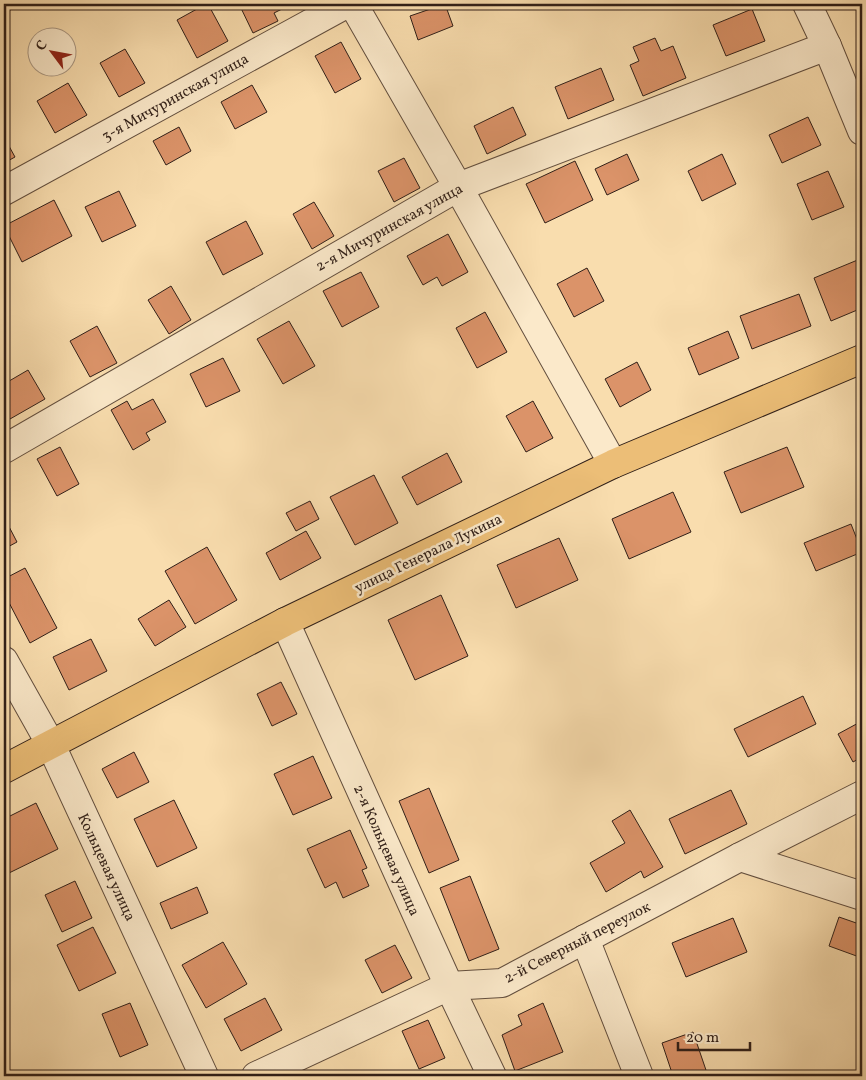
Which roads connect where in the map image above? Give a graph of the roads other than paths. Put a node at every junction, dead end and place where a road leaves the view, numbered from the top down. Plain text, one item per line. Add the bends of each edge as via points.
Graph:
1 (346, 4) edge
2 (353, 4) edge
3 (806, 4) edge
4 (826, 46) junction
5 (862, 131) edge
6 (458, 186) junction
7 (4, 191) edge
8 (862, 359) edge
9 (4, 449) edge
10 (613, 464) junction
11 (285, 622) junction
12 (4, 661) edge
13 (50, 743) junction
14 (4, 769) edge
15 (862, 795) edge
16 (740, 857) junction
17 (862, 896) edge
18 (585, 939) junction
19 (448, 986) junction
20 (204, 1076) edge
21 (256, 1076) edge
22 (492, 1076) edge
23 (639, 1076) edge

1 - 7 street, 3-я Мичуринская улица
2 - 6 street
3 - 4 street
4 - 5 street
4 - 6 street, 2-я Мичуринская улица
6 - 9 street, 2-я Мичуринская улица
6 - 10 street
8 - 10 main road, улица Генерала Лукина
10 - 11 main road, улица Генерала Лукина
11 - 13 main road, улица Генерала Лукина
11 - 19 street, 2-я Кольцевая улица
12 - 13 street, Кольцевая улица
13 - 14 main road, улица Генерала Лукина
13 - 20 street, Кольцевая улица
15 - 16 street, 2-й Северный переулок
16 - 17 street
16 - 18 street, 2-й Северный переулок
18 - 19 street, 2-й Северный переулок via 502,983
18 - 23 street
19 - 21 street, 2-й Северный переулок
19 - 22 street, 2-я Кольцевая улица

